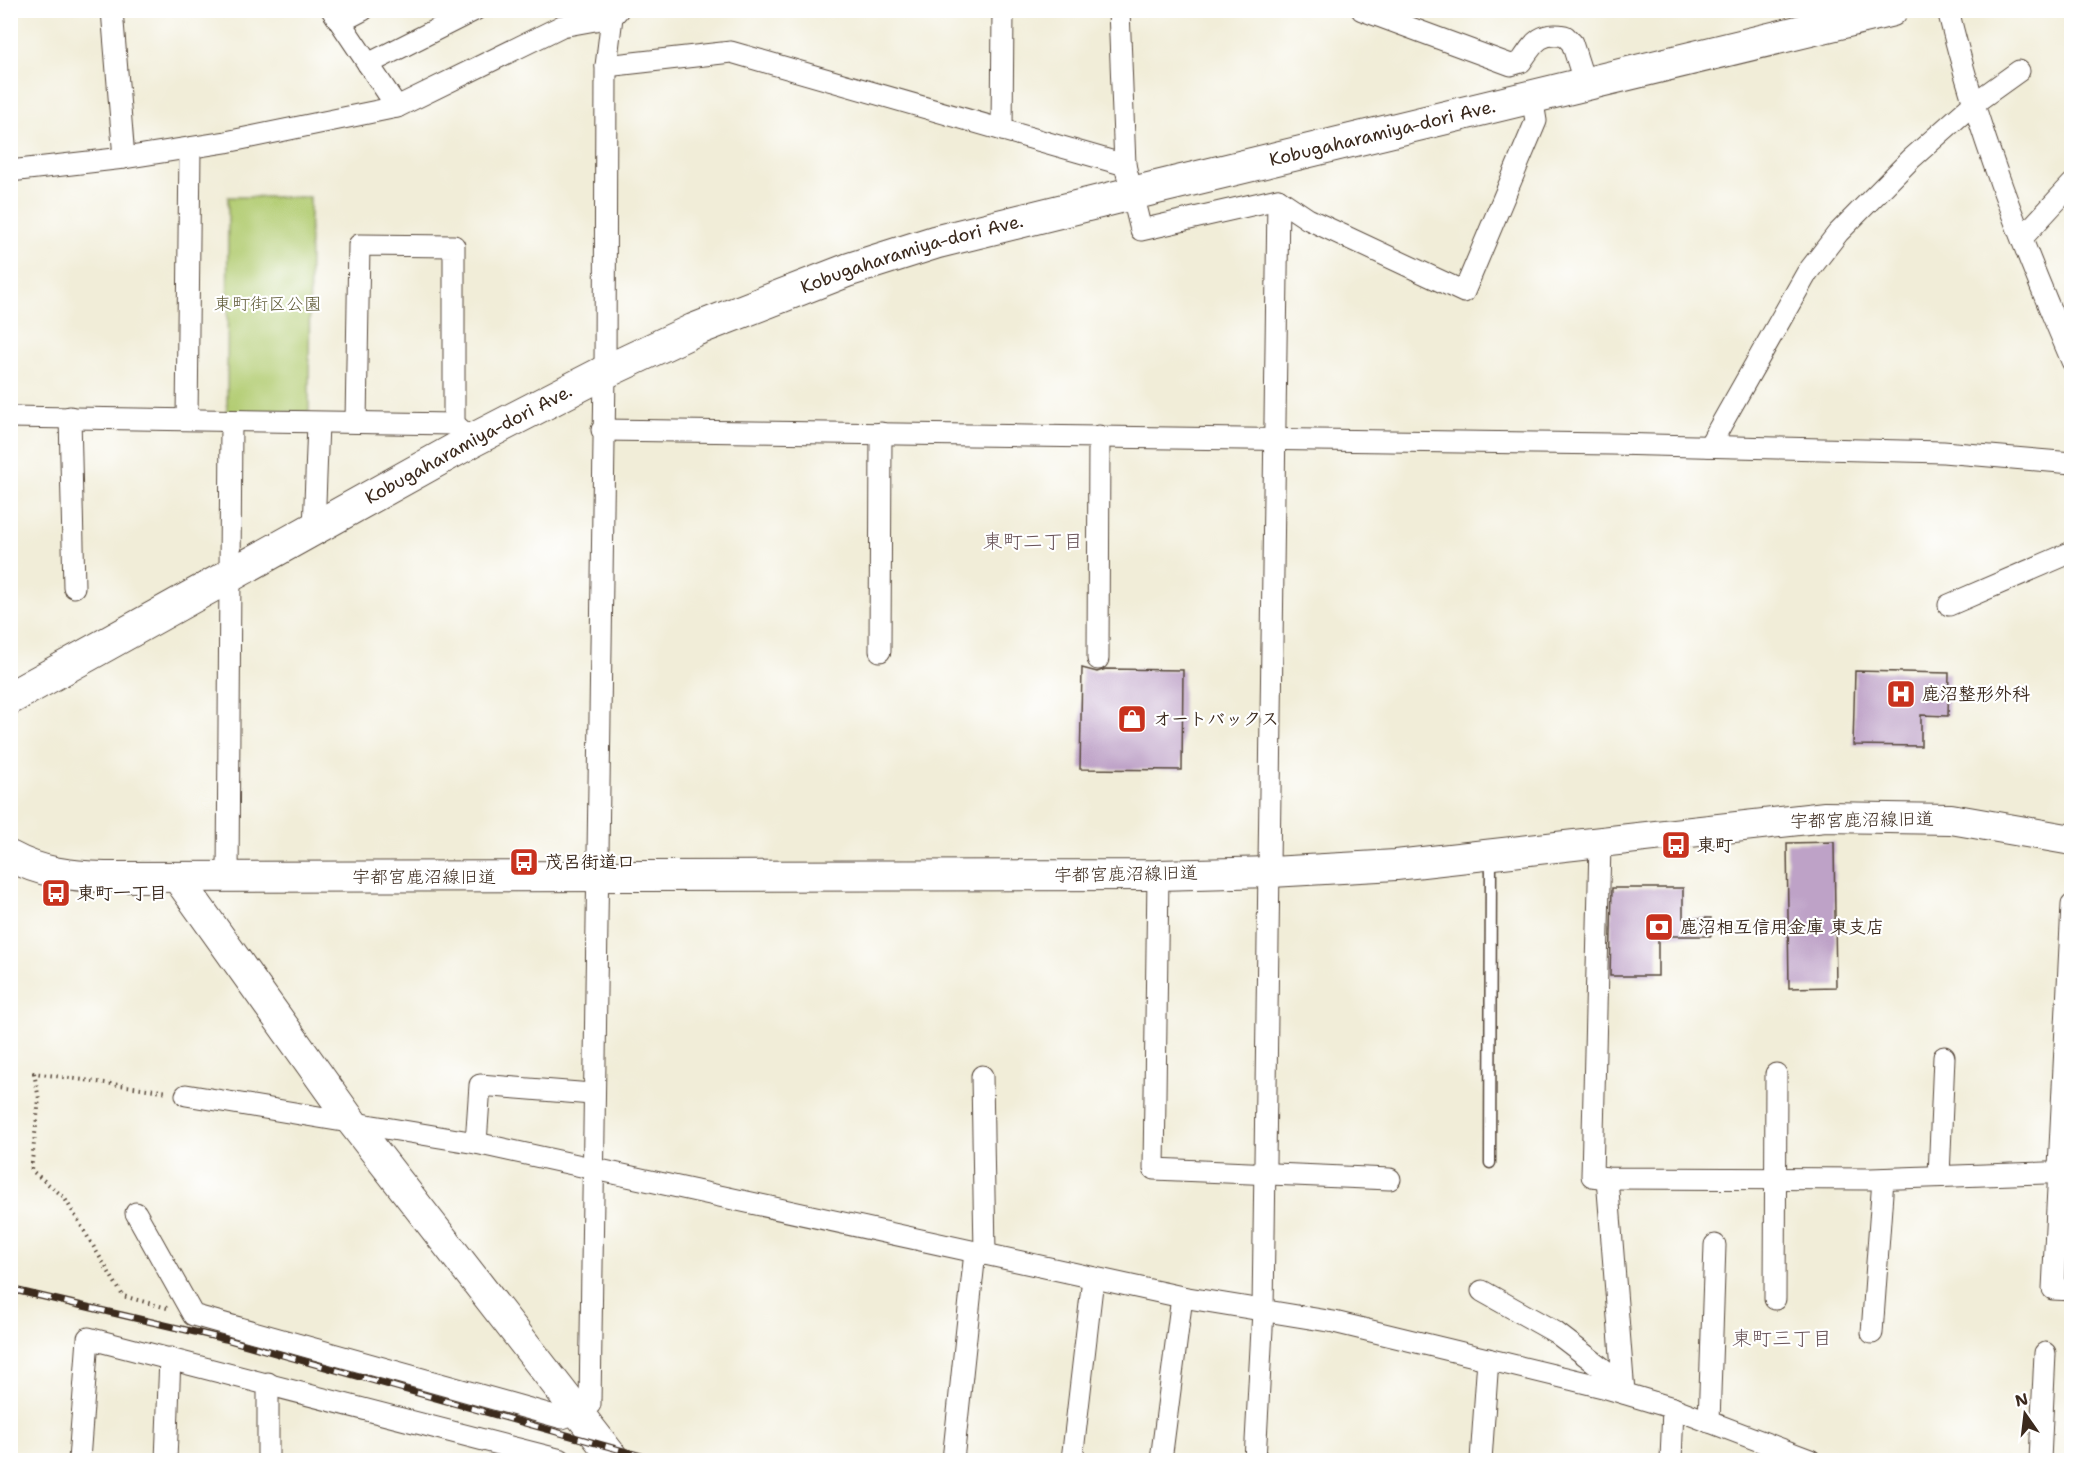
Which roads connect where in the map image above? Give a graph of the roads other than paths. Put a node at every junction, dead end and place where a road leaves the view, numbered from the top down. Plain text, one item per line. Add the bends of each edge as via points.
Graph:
1 (112, 10) edge
2 (363, 10) edge
3 (476, 10) edge
4 (1003, 10) edge
5 (1119, 10) edge
6 (1362, 10) edge
7 (1891, 10) edge
8 (1948, 10) edge
9 (602, 15) edge
10 (336, 16) edge
11 (368, 63) junction
12 (606, 66) junction
13 (2019, 71) dead end
14 (1586, 84) junction
15 (1532, 97) junction
16 (1973, 104) junction
17 (397, 106) junction
18 (1002, 130) junction
19 (190, 148) junction
20 (124, 158) junction
21 (10, 171) edge
22 (1129, 179) junction
23 (2072, 184) edge
24 (1278, 199) junction
25 (2022, 238) junction
26 (2072, 361) edge
27 (605, 372) junction
28 (10, 417) edge
29 (70, 417) junction
30 (188, 419) junction
31 (231, 421) junction
32 (356, 422) junction
33 (318, 423) junction
34 (602, 430) junction
35 (464, 432) junction
36 (881, 433) junction
37 (1099, 436) junction
38 (1276, 438) junction
39 (1709, 446) junction
40 (2071, 464) edge
41 (314, 529) junction
42 (2072, 552) edge
43 (230, 576) junction
44 (74, 587) dead end
45 (1949, 605) dead end
46 (880, 651) dead end
47 (1098, 658) dead end
48 (10, 698) edge
49 (2072, 840) edge
50 (1600, 844) junction
51 (1491, 855) junction
52 (10, 856) edge
53 (1271, 872) junction
54 (1158, 875) junction
55 (177, 877) junction
56 (597, 877) junction
57 (228, 878) junction
58 (2072, 905) edge
59 (1944, 1057) dead end
60 (1776, 1074) dead end
61 (982, 1076) dead end
62 (592, 1094) junction
63 (186, 1095) road end
64 (352, 1122) junction
65 (476, 1143) junction
66 (1490, 1163) dead end
67 (594, 1168) junction
68 (2065, 1171) edge
69 (1263, 1175) junction
70 (1939, 1176) junction
71 (1607, 1178) junction
72 (1390, 1179) dead end
73 (1774, 1179) junction
74 (1883, 1179) junction
75 (136, 1213) dead end
76 (1715, 1245) dead end
77 (980, 1253) junction
78 (1094, 1278) junction
79 (2072, 1290) edge
80 (1482, 1291) dead end
81 (1182, 1297) junction
82 (1775, 1299) dead end
83 (1263, 1310) junction
84 (1872, 1333) dead end
85 (2045, 1353) dead end
86 (170, 1358) junction
87 (1488, 1359) junction
88 (268, 1383) junction
89 (1623, 1388) junction
90 (1673, 1408) junction
91 (579, 1412) junction
92 (1709, 1422) junction
93 (79, 1461) edge
94 (166, 1461) edge
95 (268, 1461) edge
96 (561, 1461) edge
97 (615, 1461) edge
98 (953, 1461) edge
99 (1072, 1461) edge
100 (1161, 1461) edge
101 (1255, 1461) edge
102 (1481, 1461) edge
103 (1671, 1461) edge
104 (1810, 1461) edge
105 (2040, 1461) edge

1 - 20 street
2 - 10 street
3 - 11 street
4 - 18 street
5 - 22 street
6 - 14 street via 1511,65 1521,62 1542,35 1565,36 1572,43
7 - 14 main road, Kobugaharamiya-dori Ave.
8 - 16 street
9 - 12 street
9 - 17 street via 562,26
10 - 11 street
11 - 17 street
12 - 18 street via 731,52
12 - 27 street
13 - 16 street
14 - 15 main road, Kobugaharamiya-dori Ave.
15 - 22 main road, Kobugaharamiya-dori Ave.
15 - 24 street via 1536,121 1464,292 1308,219
16 - 25 street
16 - 39 street via 1911,159 1832,241 1807,273
17 - 19 street
18 - 22 street
19 - 20 street
19 - 30 street
20 - 21 street
22 - 24 street via 1141,230
22 - 27 main road, Kobugaharamiya-dori Ave. via 848,270 694,330
23 - 25 street
24 - 38 street
25 - 26 street
27 - 34 street
27 - 35 main road, Kobugaharamiya-dori Ave.
28 - 29 street
29 - 30 street
29 - 44 street
30 - 31 street
31 - 33 street
31 - 43 street
32 - 33 street
32 - 35 street
32 - 35 street via 359,245 454,246
33 - 41 street
34 - 36 street
34 - 56 street
35 - 41 main road, Kobugaharamiya-dori Ave.
36 - 37 street
36 - 46 street
37 - 38 street
37 - 47 street
38 - 39 street
38 - 53 street
39 - 40 street via 1943,452
41 - 43 main road, Kobugaharamiya-dori Ave.
42 - 45 street
43 - 48 main road, Kobugaharamiya-dori Ave.
43 - 57 street
49 - 50 street, 宇都宮鹿沼線旧道 via 1951,819 1825,817
50 - 51 street, 宇都宮鹿沼線旧道
50 - 71 street via 1592,1176
51 - 53 street, 宇都宮鹿沼線旧道
51 - 66 lane
52 - 55 street, 宇都宮鹿沼線旧道 via 44,871 71,876
53 - 54 street, 宇都宮鹿沼線旧道
53 - 69 street
54 - 56 street, 宇都宮鹿沼線旧道
54 - 69 street via 1154,1169
55 - 57 street, 宇都宮鹿沼線旧道
55 - 64 street
56 - 57 street, 宇都宮鹿沼線旧道
56 - 62 street
58 - 68 street
59 - 70 street
60 - 73 street
61 - 77 street
62 - 65 street via 480,1085
62 - 67 street
63 - 64 street
64 - 65 street
64 - 91 street
65 - 67 street
67 - 77 street
67 - 91 street via 590,1404
68 - 70 street
68 - 79 street via 2054,1289
69 - 72 street
69 - 83 street
70 - 74 street
71 - 73 street
71 - 89 street
73 - 74 street
73 - 82 street
74 - 84 street
75 - 91 street via 193,1315 562,1418
76 - 92 street
77 - 78 street
77 - 98 street
78 - 81 street
78 - 99 street
80 - 89 street via 1555,1332
81 - 83 street
81 - 100 street
83 - 87 street via 1334,1322
83 - 101 street
85 - 105 street
86 - 88 street
86 - 93 street via 88,1338
86 - 94 street
87 - 89 street
87 - 102 street
88 - 95 street
88 - 96 street
89 - 90 street
90 - 92 street
90 - 103 street
91 - 97 street
92 - 104 street

